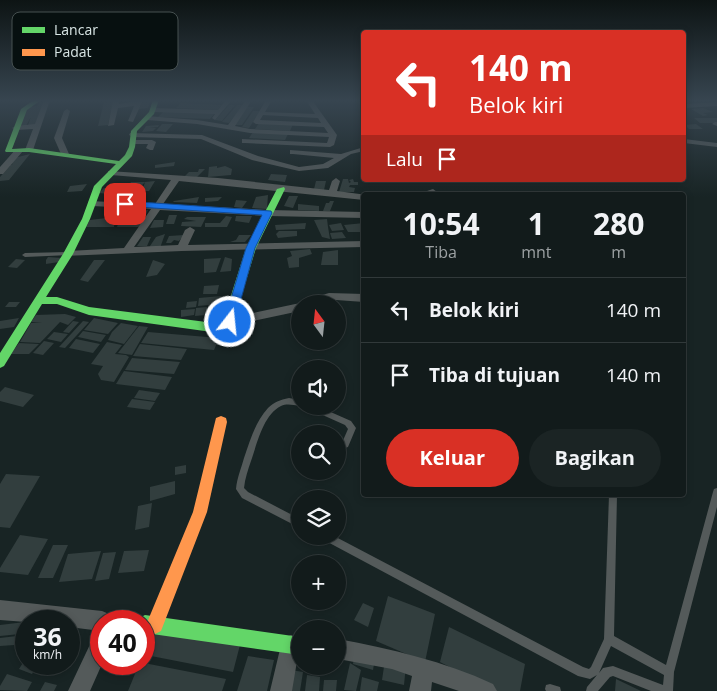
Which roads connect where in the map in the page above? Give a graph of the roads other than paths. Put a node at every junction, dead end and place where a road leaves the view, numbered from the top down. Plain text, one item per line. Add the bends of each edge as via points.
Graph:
1 (14, 132) edge
2 (35, 132) edge
3 (60, 132) edge
4 (135, 132) edge
5 (247, 132) edge
6 (274, 132) edge
7 (331, 132) edge
8 (333, 135) junction
9 (133, 139) junction
10 (686, 140) edge
11 (245, 141) junction
12 (717, 145) edge
13 (150, 148) dead end
14 (24, 150) junction
15 (361, 150) edge
16 (65, 154) junction
17 (342, 156) junction
18 (121, 163) junction
19 (0, 172) edge
20 (111, 173) junction
21 (177, 178) junction
22 (289, 181) junction
23 (336, 181) dead end
24 (332, 193) junction
25 (361, 197) edge
26 (92, 203) junction
27 (158, 205) junction
28 (268, 213) junction
29 (361, 215) edge
30 (190, 230) dead end
31 (361, 244) edge
32 (182, 248) junction
33 (251, 248) junction
34 (127, 251) junction
35 (68, 254) junction
36 (25, 255) dead end
37 (346, 297) edge
38 (361, 298) edge
39 (41, 300) junction
40 (291, 309) edge
41 (230, 322) junction
42 (2, 361) edge
43 (291, 402) edge
44 (330, 415) edge
45 (221, 422) dead end
46 (346, 443) edge
47 (717, 492) edge
48 (614, 497) edge
49 (291, 519) edge
50 (342, 545) edge
51 (0, 610) edge
52 (155, 611) edge
53 (90, 620) edge
54 (155, 625) edge
55 (608, 639) junction
56 (291, 645) edge
57 (346, 650) edge
58 (291, 662) edge
59 (90, 667) edge
60 (423, 669) junction
61 (669, 672) junction
62 (79, 691) edge
63 (282, 691) edge
64 (420, 691) edge
65 (486, 691) edge
66 (591, 691) edge
67 (667, 691) edge

1 - 14 street via 8,150
2 - 14 street
3 - 16 street via 58,138
4 - 9 street
5 - 11 street
6 - 8 street
7 - 8 street
8 - 11 street via 330,145
9 - 13 street via 152,142
9 - 18 street via 131,152
9 - 22 street via 202,137 255,158
10 - 12 street
11 - 17 street via 276,151
14 - 16 street
14 - 19 street
15 - 17 street
16 - 18 street
17 - 22 street
18 - 20 street
20 - 21 street
20 - 26 street via 98,186
21 - 22 street
21 - 27 street
22 - 24 street
22 - 28 street
23 - 24 street
24 - 25 street
26 - 27 street
26 - 35 street
27 - 28 street
27 - 34 street
28 - 29 street
28 - 33 street
30 - 32 street
31 - 33 street
32 - 33 street
32 - 34 street
33 - 41 street
34 - 35 street
35 - 36 lane
35 - 39 street
37 - 38 street
39 - 41 street via 57,301 90,311 219,330
39 - 42 street
40 - 41 street
43 - 49 lane via 284,401 274,406 261,419 240,489 245,495
44 - 46 lane via 352,428
45 - 52 street via 200,512
47 - 61 lane
48 - 55 lane
50 - 55 lane via 582,672 590,674 595,671
51 - 53 street
54 - 56 street
55 - 61 lane
57 - 60 street
58 - 63 street
59 - 62 street
60 - 64 street
60 - 65 street
61 - 67 lane
66 - 67 lane via 608,672 613,671

